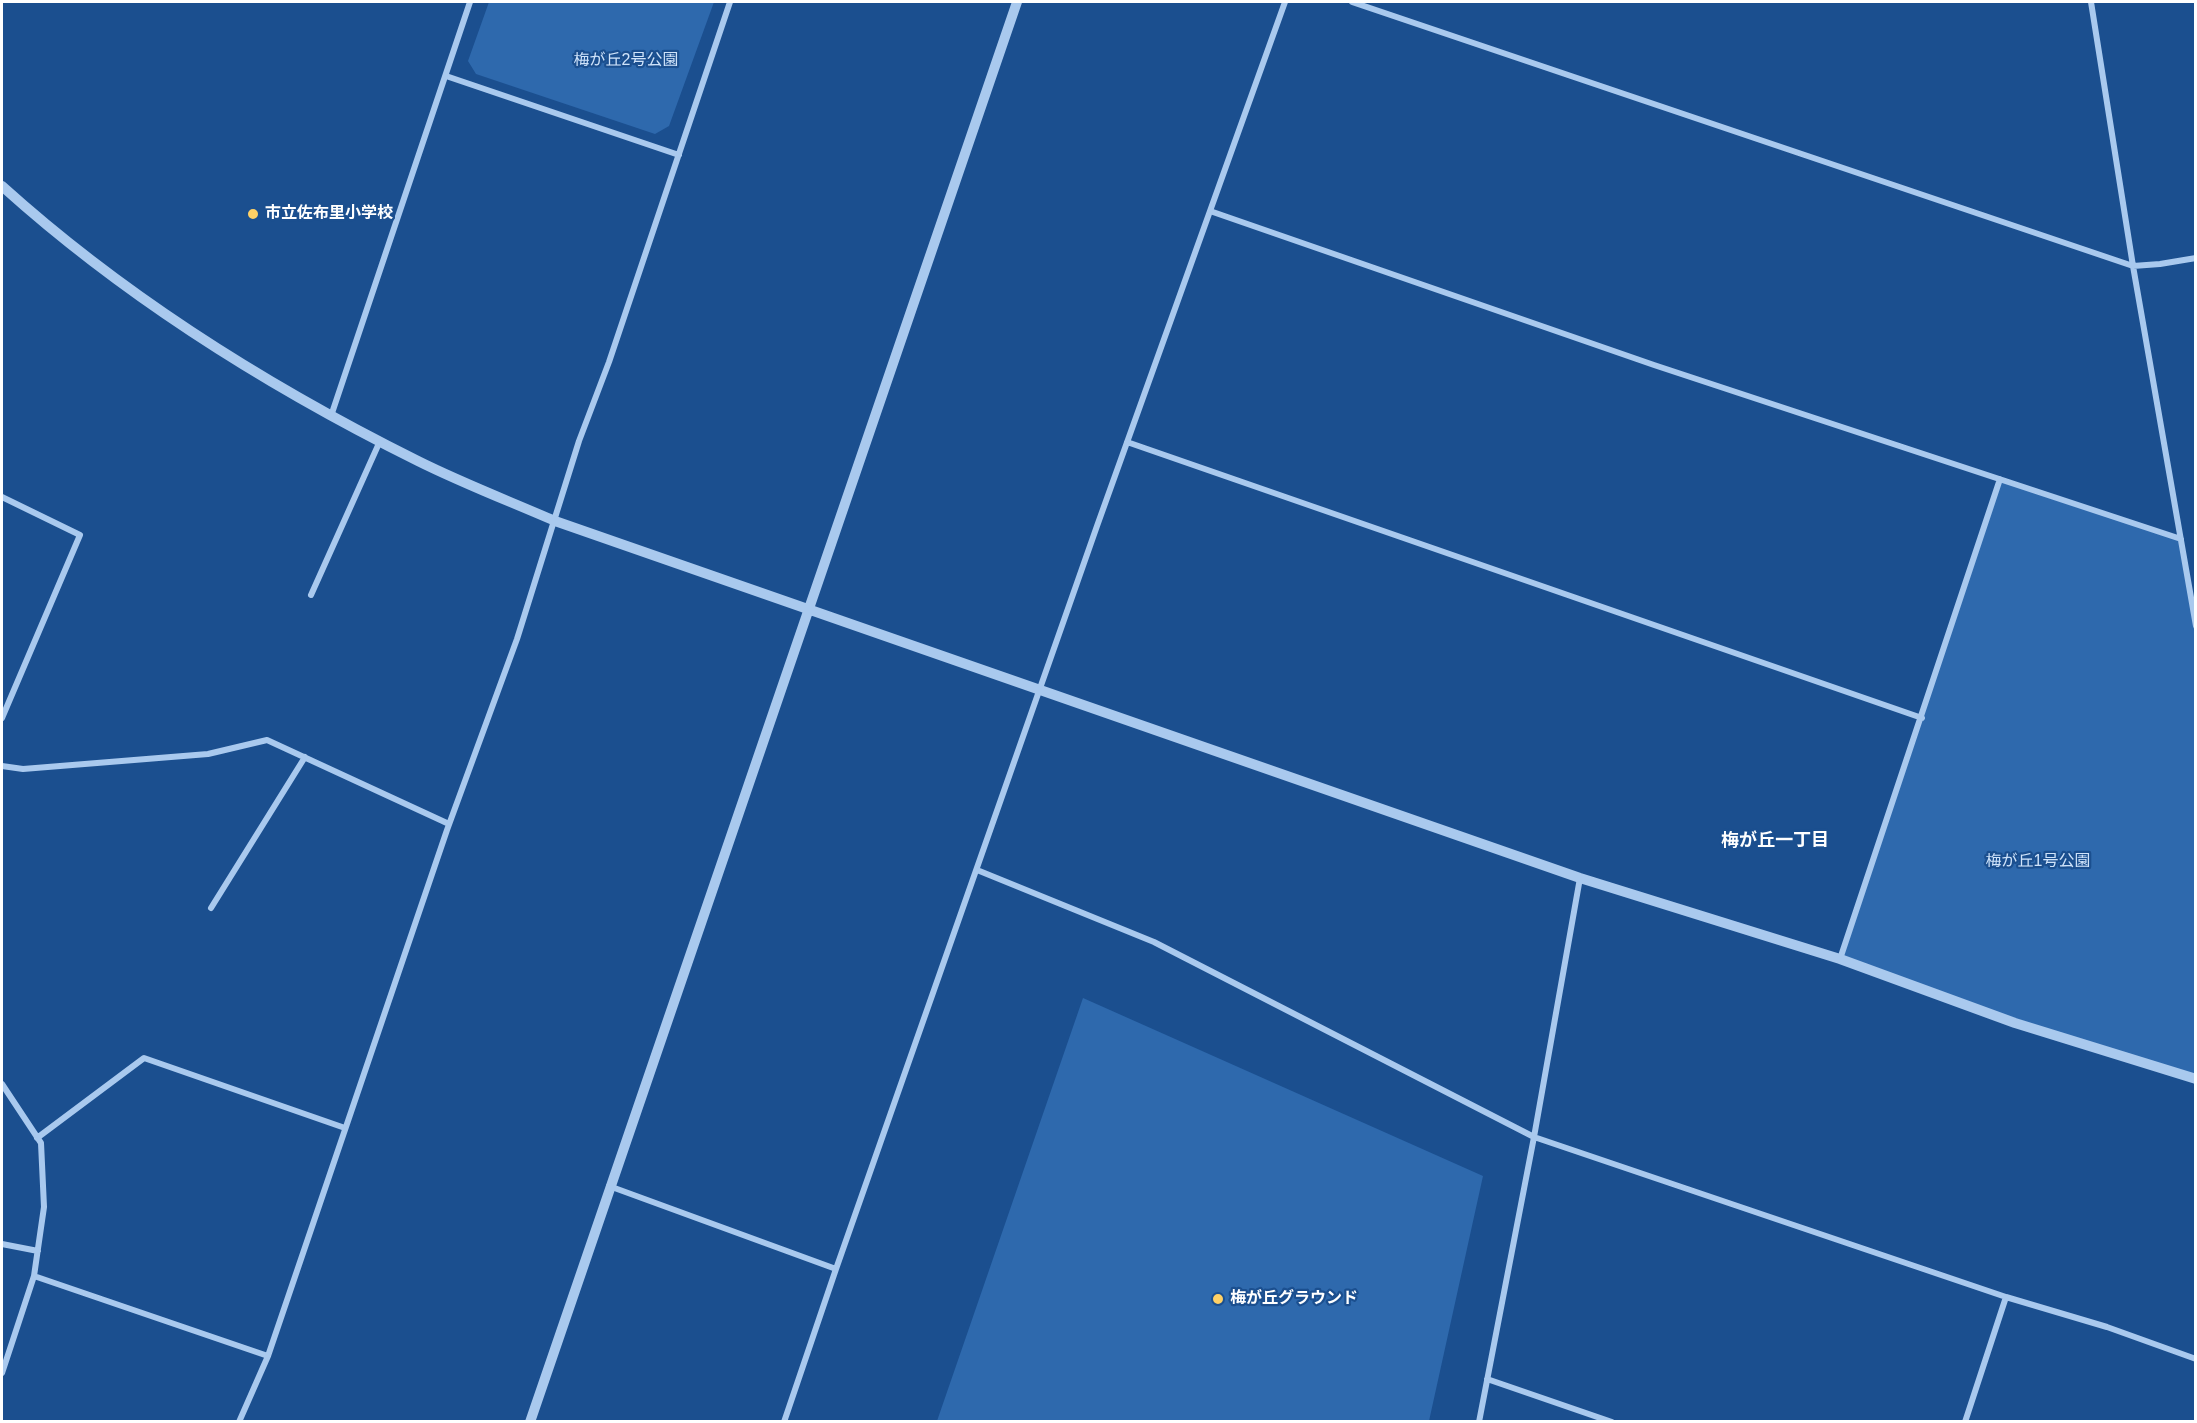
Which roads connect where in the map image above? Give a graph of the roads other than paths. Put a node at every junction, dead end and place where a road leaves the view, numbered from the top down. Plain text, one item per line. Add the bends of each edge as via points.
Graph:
1 (470, 2) edge
2 (730, 2) edge
3 (1017, 2) edge
4 (1284, 2) edge
5 (1352, 2) edge
6 (2091, 2) edge
7 (446, 76) junction
8 (679, 155) junction
9 (2, 186) edge
10 (1210, 211) junction
11 (2196, 258) edge
12 (2133, 266) junction
13 (331, 416) junction
14 (380, 441) junction
15 (1127, 442) junction
16 (2000, 479) junction
17 (2, 497) edge
18 (555, 521) junction
19 (2181, 539) junction
20 (311, 595) dead end
21 (810, 611) junction
22 (2196, 626) edge
23 (1040, 691) junction
24 (2, 718) edge
25 (1922, 718) junction
26 (305, 757) junction
27 (2, 766) edge
28 (449, 824) junction
29 (977, 870) junction
30 (1580, 878) junction
31 (211, 908) dead end
32 (1840, 959) junction
33 (2196, 1079) edge
34 (2, 1084) edge
35 (345, 1128) junction
36 (1534, 1137) junction
37 (37, 1138) junction
38 (609, 1186) junction
39 (2, 1244) edge
40 (38, 1251) junction
41 (836, 1269) junction
42 (34, 1276) junction
43 (2006, 1297) junction
44 (268, 1356) junction
45 (2196, 1359) edge
46 (2, 1373) edge
47 (1487, 1379) junction
48 (239, 1422) edge
49 (530, 1422) edge
50 (784, 1422) edge
51 (1479, 1422) edge
52 (1612, 1422) edge
53 (1965, 1422) edge

1 - 7 street
2 - 8 street
3 - 21 street
4 - 10 street
5 - 12 street
6 - 12 street
7 - 8 street
7 - 13 street
8 - 18 street
9 - 13 street via 116,279 231,358
10 - 15 street
10 - 16 street via 1654,365
11 - 12 street
12 - 19 street
13 - 14 street
14 - 18 street
14 - 20 street
15 - 23 street
15 - 25 street
16 - 19 street
16 - 25 street
17 - 24 street via 80,536
18 - 21 street
18 - 28 street via 517,639
19 - 22 street
21 - 23 street
21 - 38 street
23 - 29 street
23 - 30 street
25 - 32 street
26 - 27 street via 267,740 208,754 23,769
26 - 28 street
26 - 31 street
28 - 35 street
29 - 36 street via 1154,942
29 - 41 street
30 - 32 street
30 - 36 street
32 - 33 street via 2015,1023
34 - 37 street
35 - 37 street via 144,1058
35 - 44 street
36 - 43 street
36 - 47 street
37 - 40 street via 44,1207
38 - 41 street
38 - 49 street
39 - 40 street
40 - 42 street
41 - 50 street
42 - 44 street
42 - 46 street
43 - 45 street
43 - 53 street
44 - 48 street
47 - 51 street
47 - 52 street

